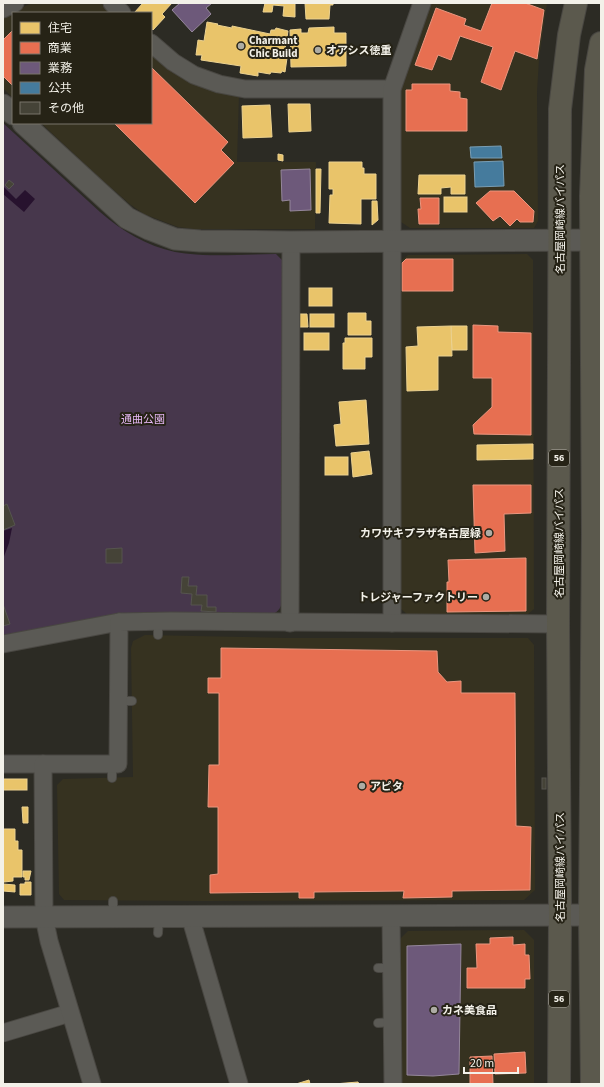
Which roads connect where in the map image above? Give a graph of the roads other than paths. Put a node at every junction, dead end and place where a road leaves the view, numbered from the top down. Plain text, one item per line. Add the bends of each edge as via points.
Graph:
1 (15, 3) edge
2 (112, 3) edge
3 (422, 3) edge
4 (576, 3) edge
5 (3, 9) edge
6 (121, 12) edge
7 (601, 43) edge
8 (152, 44) edge
9 (392, 89) junction
10 (3, 105) edge
11 (12, 113) edge
12 (24, 124) edge
13 (392, 240) junction
14 (560, 240) junction
15 (596, 240) edge
16 (291, 242) junction
17 (597, 534) edge
18 (119, 622) junction
19 (290, 623) junction
20 (392, 623) junction
21 (558, 624) junction
22 (3, 644) edge
23 (3, 764) edge
24 (43, 764) junction
25 (560, 915) junction
26 (595, 915) edge
27 (44, 916) junction
28 (190, 916) junction
29 (391, 916) junction
30 (3, 917) edge
31 (70, 1012) junction
32 (3, 1033) edge
33 (92, 1084) edge
34 (239, 1084) edge
35 (393, 1084) edge
36 (560, 1084) edge
37 (592, 1084) edge

1 - 5 street
2 - 6 street
3 - 9 street
4 - 14 main road, 名古屋岡崎線バイパス / 56 via 569,35 560,109
7 - 15 main road via 596,70 591,196
8 - 9 street via 173,62 194,75 219,84 245,89
9 - 13 street
10 - 11 street
12 - 16 street via 127,218 149,230 174,239
13 - 14 street
13 - 16 street
13 - 20 street
14 - 15 street
14 - 21 main road, 名古屋岡崎線バイパス / 56
15 - 17 main road
16 - 19 street
17 - 26 main road
18 - 19 street via 158,628
18 - 22 street
18 - 24 street via 118,764 112,771
19 - 20 street via 327,619
20 - 21 street
21 - 25 main road, 名古屋岡崎線バイパス / 56
23 - 24 street
24 - 27 street
25 - 26 street
25 - 29 street
25 - 36 main road, 名古屋岡崎線バイパス / 56
26 - 37 main road
27 - 28 street via 113,909 158,924
27 - 30 street
27 - 31 street
28 - 29 street
28 - 34 street via 215,990
29 - 35 street via 385,968 385,1023
31 - 32 street via 30,1021
31 - 33 street

